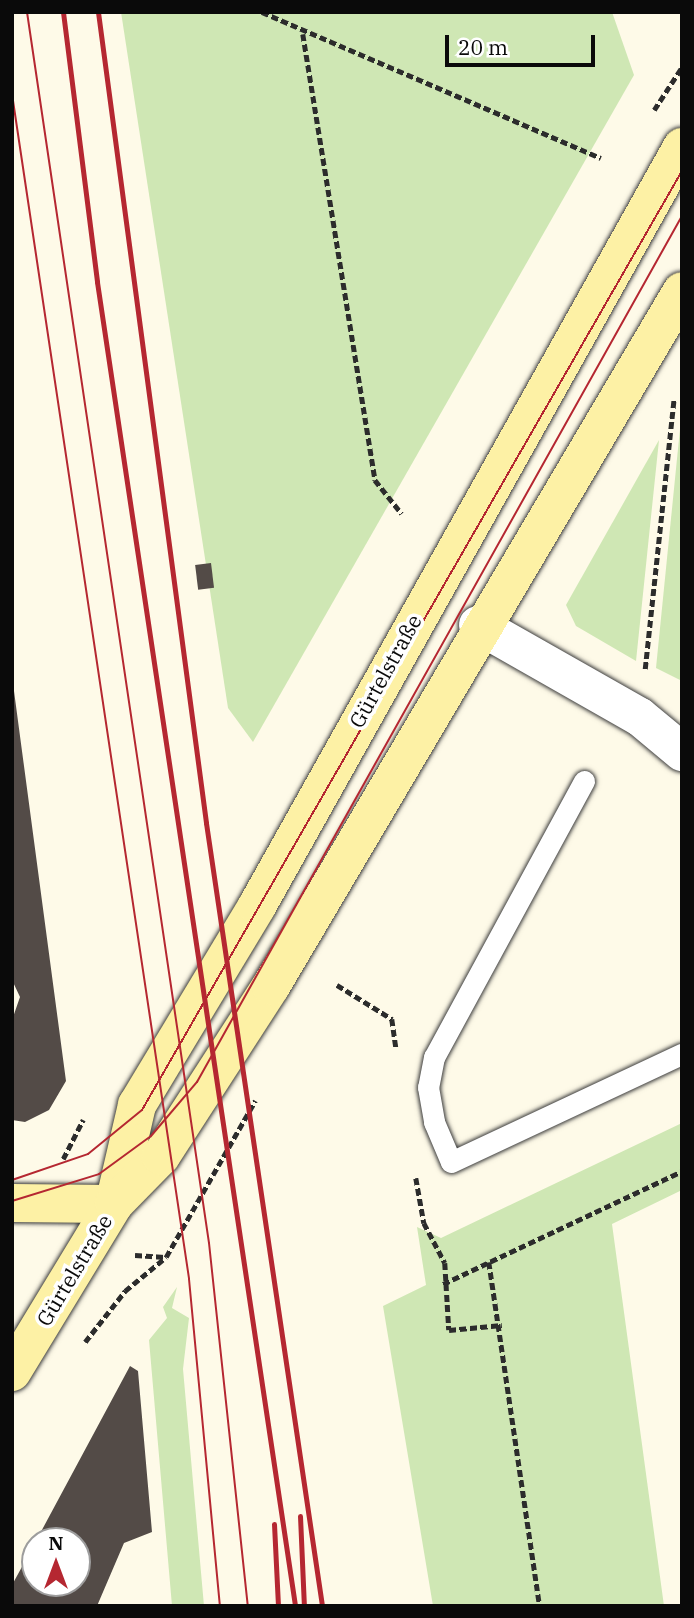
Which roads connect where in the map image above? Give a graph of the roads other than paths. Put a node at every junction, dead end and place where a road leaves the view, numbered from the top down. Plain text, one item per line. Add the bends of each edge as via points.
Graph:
1 (682, 147) edge
2 (682, 291) edge
3 (478, 625) junction
4 (682, 752) edge
5 (584, 781) dead end
6 (682, 1054) edge
7 (12, 1203) edge
8 (114, 1204) junction
9 (12, 1372) edge

1 - 8 main road, Gürtelstraße via 257,906 137,1104
2 - 3 main road, Gürtelstraße
3 - 4 street via 640,717
3 - 8 main road, Gürtelstraße via 271,986 160,1156
5 - 6 lane via 434,1056 428,1087 434,1122 451,1162
7 - 8 main road
8 - 9 main road, Gürtelstraße

